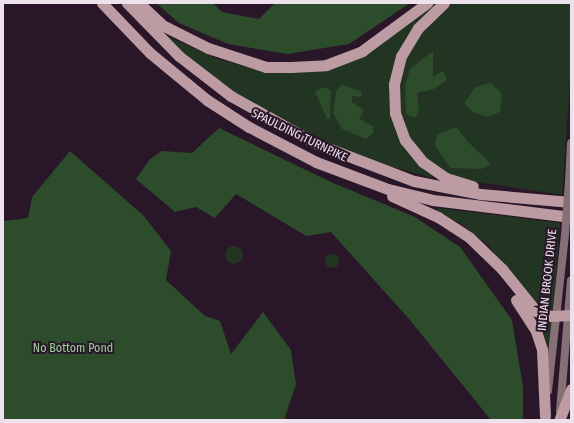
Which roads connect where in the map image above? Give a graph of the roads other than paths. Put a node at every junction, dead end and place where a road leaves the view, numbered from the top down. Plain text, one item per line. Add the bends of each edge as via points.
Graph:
1 (102, 3) edge
2 (127, 3) edge
3 (139, 3) edge
4 (427, 3) edge
5 (444, 3) edge
6 (571, 143) edge
7 (372, 183) junction
8 (520, 197) junction
9 (571, 202) edge
10 (571, 216) edge
11 (495, 264) junction
12 (571, 280) edge
13 (565, 315) edge
14 (571, 389) edge
15 (544, 418) edge
16 (560, 419) edge

1 - 7 highway, SPAULDING TURNPIKE via 162,63 228,114 293,151
2 - 8 highway, SPAULDING TURNPIKE via 179,56 231,96 293,133 414,181
3 - 4 highway via 164,26 208,48 266,66 292,67 326,65 356,54
5 - 8 highway via 418,28 398,65 393,94 399,127 416,155 438,173 464,184
6 - 13 main road, INDIAN BROOK DRIVE, bridge via 565,235
7 - 10 highway, SPAULDING TURNPIKE via 462,205
7 - 11 highway via 456,228
8 - 9 highway, SPAULDING TURNPIKE
11 - 13 highway via 531,308 542,314
11 - 15 highway via 497,273 534,327 541,346
12 - 13 main road, INDIAN BROOK DRIVE
13 - 15 main road, INDIAN BROOK DRIVE
13 - 16 main road, INDIAN BROOK DRIVE
14 - 16 highway

